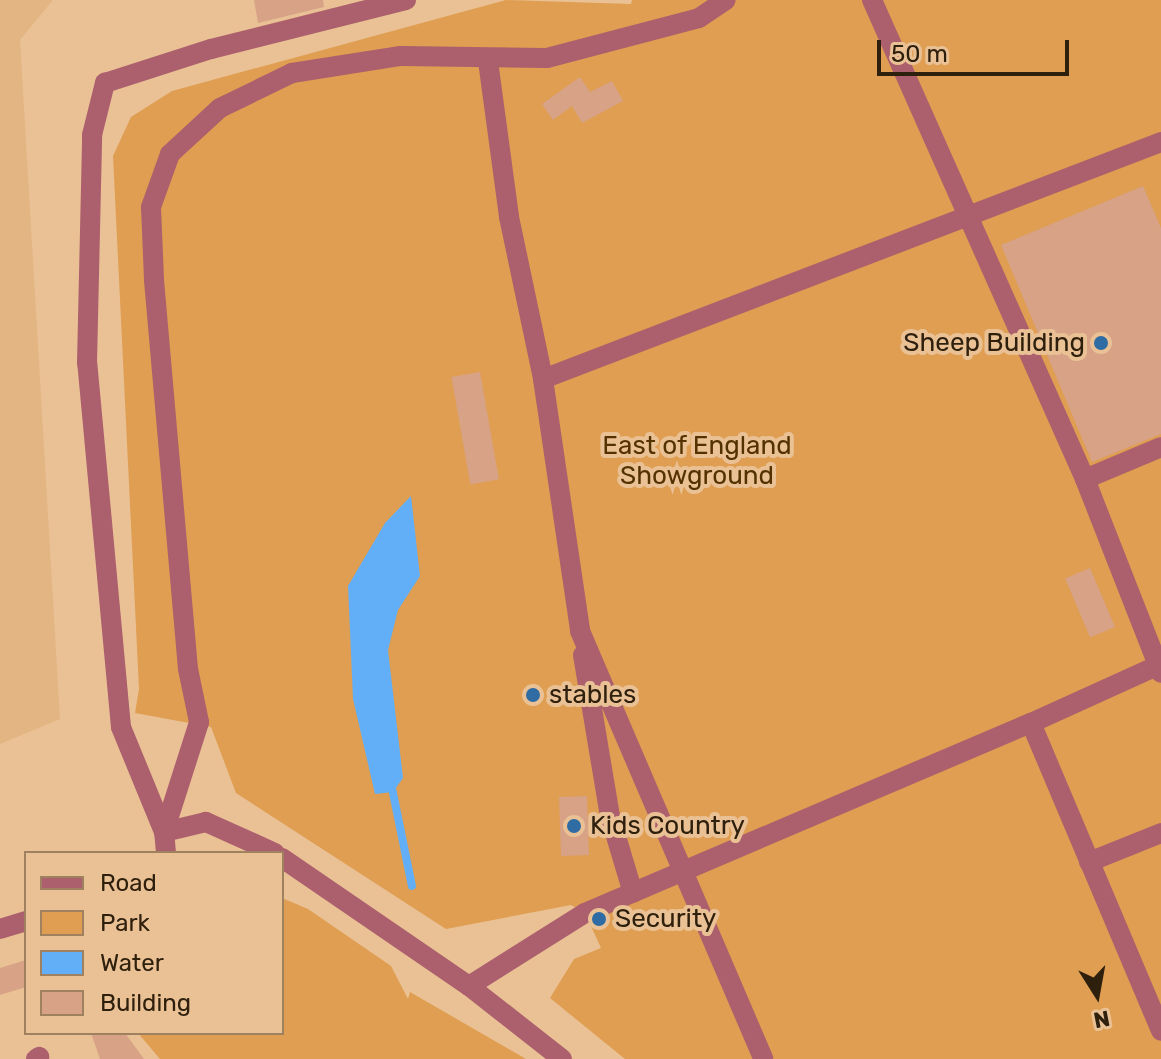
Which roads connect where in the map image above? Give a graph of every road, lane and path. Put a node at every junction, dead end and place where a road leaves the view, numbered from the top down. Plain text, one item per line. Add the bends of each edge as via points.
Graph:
1 (406, 0) edge
2 (726, 0) edge
3 (872, 0) edge
4 (488, 61) junction
5 (1161, 142) edge
6 (969, 215) junction
7 (543, 379) junction
8 (1161, 447) edge
9 (1085, 479) junction
10 (580, 631) junction
11 (1160, 667) edge
12 (1031, 723) junction
13 (164, 832) junction
14 (1161, 833) edge
15 (166, 851) edge
16 (271, 851) edge
17 (284, 859) edge
18 (1089, 862) junction
19 (684, 870) junction
20 (633, 893) junction
21 (24, 922) edge
22 (0, 929) edge
23 (469, 986) junction
24 (1161, 1031) edge
25 (562, 1059) edge
26 (763, 1059) edge

1 - 13 lane via 211,49 105,83 92,135 87,363 121,727
2 - 4 lane via 699,18 646,36 547,58
3 - 6 lane
4 - 7 lane via 509,217
4 - 13 lane via 401,56 292,73 220,108 170,154 151,207 154,279 188,669 199,722
5 - 6 lane
6 - 7 lane
6 - 9 lane
7 - 10 lane
8 - 9 lane
9 - 11 lane
10 - 19 lane
10 - 20 lane via 610,816
11 - 12 lane
12 - 18 lane
12 - 19 lane
13 - 15 lane
13 - 16 lane via 206,822
14 - 18 lane
17 - 23 lane
18 - 24 lane
19 - 20 lane
19 - 26 lane
20 - 23 lane via 585,913
21 - 22 lane
23 - 25 lane

